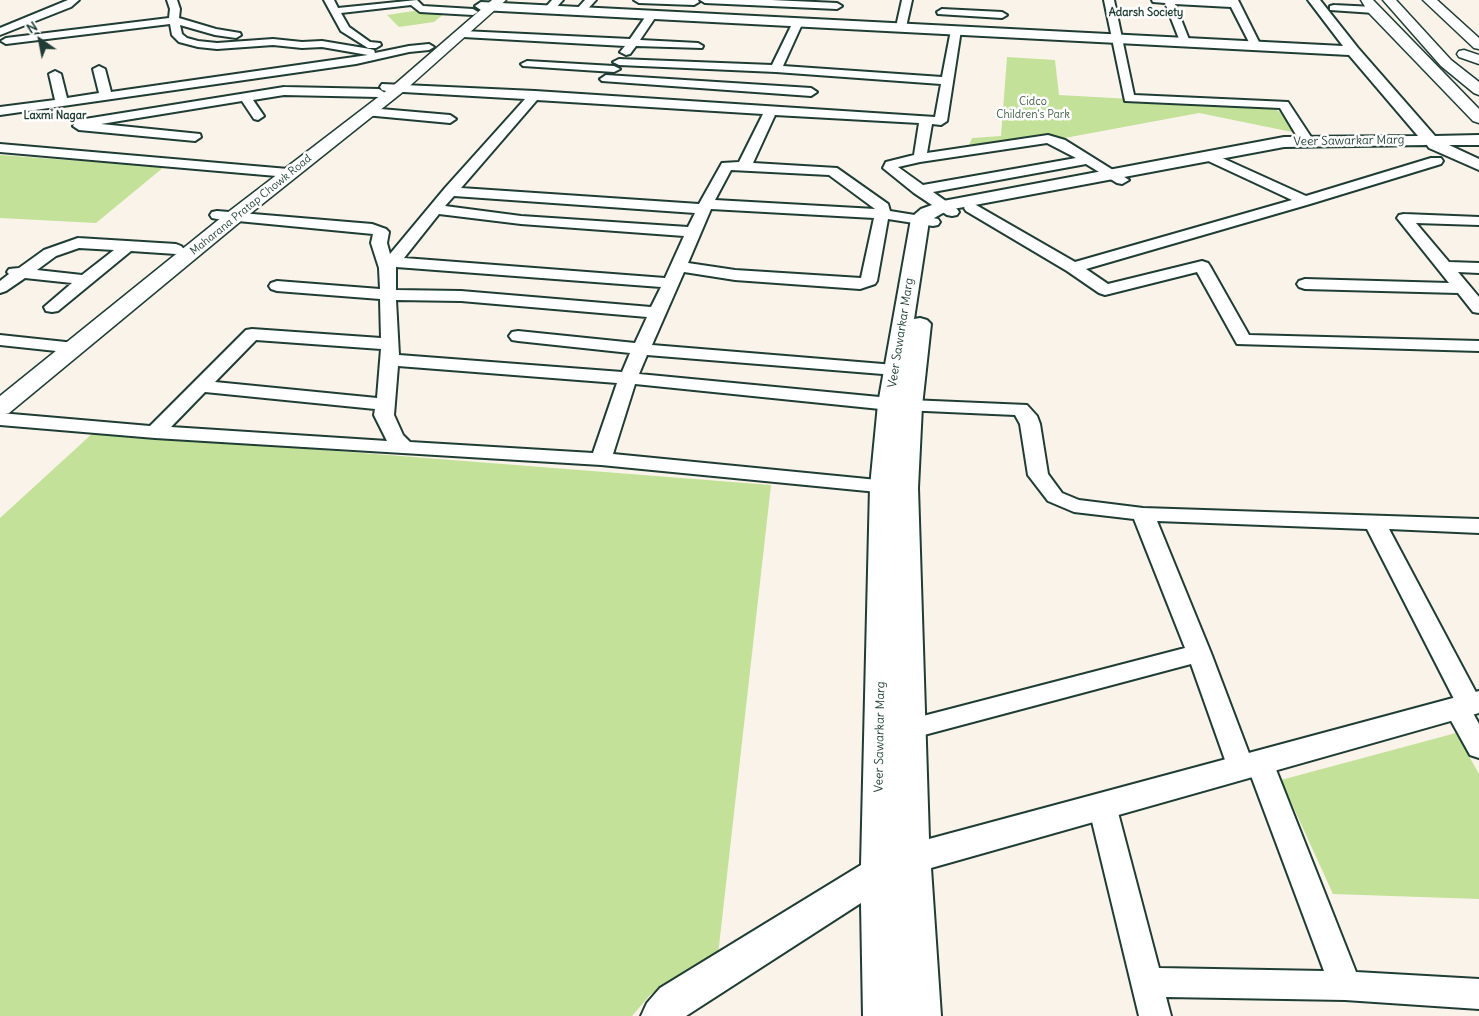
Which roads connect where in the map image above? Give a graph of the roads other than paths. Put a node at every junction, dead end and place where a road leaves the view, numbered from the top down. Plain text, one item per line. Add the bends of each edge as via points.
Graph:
1 (74, 0) edge
2 (362, 0) edge
3 (591, 0) edge
4 (640, 0) edge
5 (705, 0) edge
6 (907, 0) edge
7 (1109, 0) edge
8 (1157, 0) edge
9 (1169, 0) edge
10 (1314, 0) edge
11 (1389, 0) edge
12 (1429, 0) edge
13 (695, 1) edge
14 (1234, 2) edge
15 (415, 3) edge
16 (839, 3) edge
17 (332, 5) edge
18 (553, 5) edge
19 (1370, 5) edge
20 (1334, 8) dead end
21 (174, 10) edge
22 (481, 11) edge
23 (580, 11) junction
24 (942, 12) dead end
25 (652, 15) junction
26 (686, 16) junction
27 (798, 22) junction
28 (831, 24) junction
29 (247, 28) dead end
30 (901, 28) junction
31 (956, 30) junction
32 (267, 32) dead end
33 (1000, 33) junction
34 (3, 37) edge
35 (1117, 39) junction
36 (274, 42) junction
37 (632, 42) junction
38 (1184, 42) junction
39 (322, 44) junction
40 (1479, 44) edge
41 (698, 46) dead end
42 (1256, 46) junction
43 (1353, 51) junction
44 (387, 54) junction
45 (422, 54) junction
46 (618, 60) junction
47 (1479, 60) edge
48 (1446, 63) junction
49 (527, 64) dead end
50 (777, 67) junction
51 (849, 67) dead end
52 (1479, 67) edge
53 (98, 69) dead end
54 (55, 74) dead end
55 (606, 79) junction
56 (948, 81) junction
57 (388, 89) junction
58 (1479, 90) edge
59 (810, 92) dead end
60 (535, 95) junction
61 (106, 96) junction
62 (245, 97) junction
63 (592, 99) junction
64 (62, 102) junction
65 (183, 107) junction
66 (771, 110) junction
67 (0, 111) edge
68 (369, 112) junction
69 (1474, 112) edge
70 (258, 116) dead end
71 (450, 119) dead end
72 (926, 120) junction
73 (195, 137) junction
74 (1306, 140) junction
75 (1479, 140) edge
76 (1479, 145) edge
77 (0, 148) edge
78 (1434, 148) junction
79 (920, 158) junction
80 (1214, 159) junction
81 (1089, 160) junction
82 (158, 162) junction
83 (1479, 165) edge
84 (744, 167) junction
85 (281, 173) junction
86 (1117, 177) junction
87 (919, 190) junction
88 (450, 191) junction
89 (1305, 202) junction
90 (705, 206) junction
91 (435, 209) junction
92 (944, 213) junction
93 (882, 214) junction
94 (226, 216) junction
95 (1479, 221) edge
96 (693, 232) junction
97 (128, 246) junction
98 (176, 249) junction
99 (388, 263) junction
100 (678, 266) junction
101 (1445, 267) junction
102 (1073, 268) junction
103 (1479, 268) edge
104 (0, 271) edge
105 (22, 273) junction
106 (86, 280) junction
107 (670, 284) junction
108 (1305, 284) dead end
109 (277, 286) dead end
110 (0, 288) edge
111 (1462, 288) junction
112 (389, 295) junction
113 (52, 307) dead end
114 (1479, 308) edge
115 (657, 313) junction
116 (518, 336) dead end
117 (0, 340) edge
118 (1479, 346) edge
119 (67, 347) junction
120 (641, 349) junction
121 (390, 352) junction
122 (895, 370) junction
123 (628, 378) junction
124 (200, 386) junction
125 (0, 391) edge
126 (385, 404) junction
127 (900, 404) junction
128 (0, 408) edge
129 (0, 419) edge
130 (155, 432) junction
131 (404, 448) junction
132 (601, 459) junction
133 (894, 488) junction
134 (1143, 514) junction
135 (1375, 524) junction
136 (1479, 526) edge
137 (1199, 653) junction
138 (1468, 705) edge
139 (909, 729) junction
140 (1479, 748) edge
141 (1250, 765) junction
142 (1102, 805) junction
143 (912, 858) junction
144 (879, 873) junction
145 (1146, 982) junction
146 (1346, 986) junction
147 (1479, 994) edge
148 (661, 1016) edge
149 (883, 1016) edge
150 (921, 1016) edge
151 (1155, 1016) edge

1 - 34 street
2 - 17 street
3 - 23 street
4 - 13 street
5 - 16 street
6 - 30 street
7 - 35 street
8 - 9 street
9 - 14 street
9 - 38 street
10 - 43 street
11 - 48 main road
12 - 40 main road
13 - 26 street
14 - 42 street
15 - 17 street
15 - 22 street
16 - 28 street
17 - 45 street via 345,29 371,46
18 - 22 street
18 - 23 street
19 - 20 street
19 - 69 main road
21 - 29 street via 203,20
21 - 34 street
21 - 36 street via 215,32
21 - 36 street via 177,35 183,40 217,46
22 - 37 street
22 - 45 main road, Maharana Pratap Chowk Road
23 - 25 street
24 - 33 street via 1003,11
25 - 26 street
25 - 37 street via 636,30
26 - 27 street
27 - 28 street
27 - 50 street
28 - 30 street
30 - 31 street
31 - 33 street
31 - 56 street
32 - 39 street
33 - 35 street
35 - 38 street
35 - 74 street via 1129,98 1284,105
36 - 39 street
37 - 41 street
37 - 46 street
38 - 42 street
39 - 44 street
42 - 43 street
43 - 78 street
44 - 45 street via 394,59
44 - 45 street via 409,48
44 - 61 street
45 - 57 main road, Maharana Pratap Chowk Road
46 - 49 street
46 - 50 street
46 - 55 street
47 - 52 main road via 1460,51
48 - 58 main road
48 - 69 main road
50 - 51 street
50 - 56 street
53 - 61 street
54 - 64 street
55 - 59 street
55 - 63 street
56 - 72 street via 941,121
57 - 60 street
57 - 62 street via 296,90
57 - 68 main road, Maharana Pratap Chowk Road
57 - 85 main road, Maharana Pratap Chowk Road
60 - 63 street
60 - 88 street
61 - 64 street
62 - 65 street
62 - 70 street
63 - 66 street
64 - 67 street
65 - 73 street
65 - 73 street via 80,126
66 - 72 street
66 - 84 street
68 - 71 street
68 - 85 main road, Maharana Pratap Chowk Road
72 - 79 street
73 - 82 street
74 - 78 street, Veer Sawarkar Marg
74 - 80 street, Veer Sawarkar Marg
75 - 78 street, Veer Sawarkar Marg
76 - 78 street, Veer Sawarkar Marg
77 - 82 street
78 - 80 street, Veer Sawarkar Marg via 1306,145
78 - 83 street
78 - 89 street
79 - 81 street via 1045,139 1060,143
79 - 87 street via 891,164 890,168
80 - 86 street, Veer Sawarkar Marg
80 - 89 street
81 - 86 street
81 - 87 street
82 - 85 street
84 - 90 street via 727,166
84 - 93 street via 832,171 882,207
85 - 94 main road, Maharana Pratap Chowk Road
86 - 92 street, Veer Sawarkar Marg
87 - 92 street
88 - 90 street
88 - 91 street
89 - 102 street
90 - 93 street
90 - 96 street
91 - 96 street via 521,220
91 - 99 street
92 - 93 street
92 - 102 street
92 - 122 street, Veer Sawarkar Marg
92 - 127 street, Veer Sawarkar Marg
93 - 100 street via 869,281 864,284 735,275
94 - 98 main road, Maharana Pratap Chowk Road
94 - 99 street via 372,228 381,232 379,243
94 - 119 main road, Maharana Pratap Chowk Road
95 - 101 street via 1404,218
96 - 100 street
97 - 98 street
97 - 105 street via 78,243 50,253
97 - 106 street
98 - 119 main road, Maharana Pratap Chowk Road
99 - 107 street
99 - 112 street
100 - 107 street
101 - 103 street
101 - 111 street
102 - 118 street via 1105,290 1202,266 1243,340
104 - 105 street
105 - 106 street
105 - 110 street
106 - 113 street
107 - 115 street
108 - 111 street
109 - 112 street
111 - 114 street
112 - 115 street via 461,296
112 - 121 street
115 - 120 street
116 - 120 street
117 - 119 street
119 - 125 main road, Maharana Pratap Chowk Road
119 - 128 main road, Maharana Pratap Chowk Road
120 - 122 street
120 - 123 street
121 - 123 street
121 - 124 street via 252,334
121 - 126 street
122 - 127 street, Veer Sawarkar Marg
123 - 127 street
123 - 132 street
124 - 126 street
124 - 130 street
126 - 131 street via 384,415 394,437
127 - 133 street, Veer Sawarkar Marg
127 - 134 street via 1020,409 1030,424 1038,475 1055,497 1074,506
129 - 130 street
130 - 131 street
131 - 132 street
132 - 133 street
133 - 139 street, Veer Sawarkar Marg
133 - 144 street, Veer Sawarkar Marg
134 - 135 street
134 - 137 street
135 - 136 street
135 - 138 street
137 - 139 street
137 - 141 street
138 - 140 street
138 - 141 street
139 - 143 street, Veer Sawarkar Marg
141 - 142 street
141 - 146 street
142 - 143 street
142 - 145 street
143 - 144 street
143 - 150 street, Veer Sawarkar Marg
144 - 148 street via 674,1001
144 - 149 street, Veer Sawarkar Marg
145 - 146 street
145 - 151 street
146 - 147 street

